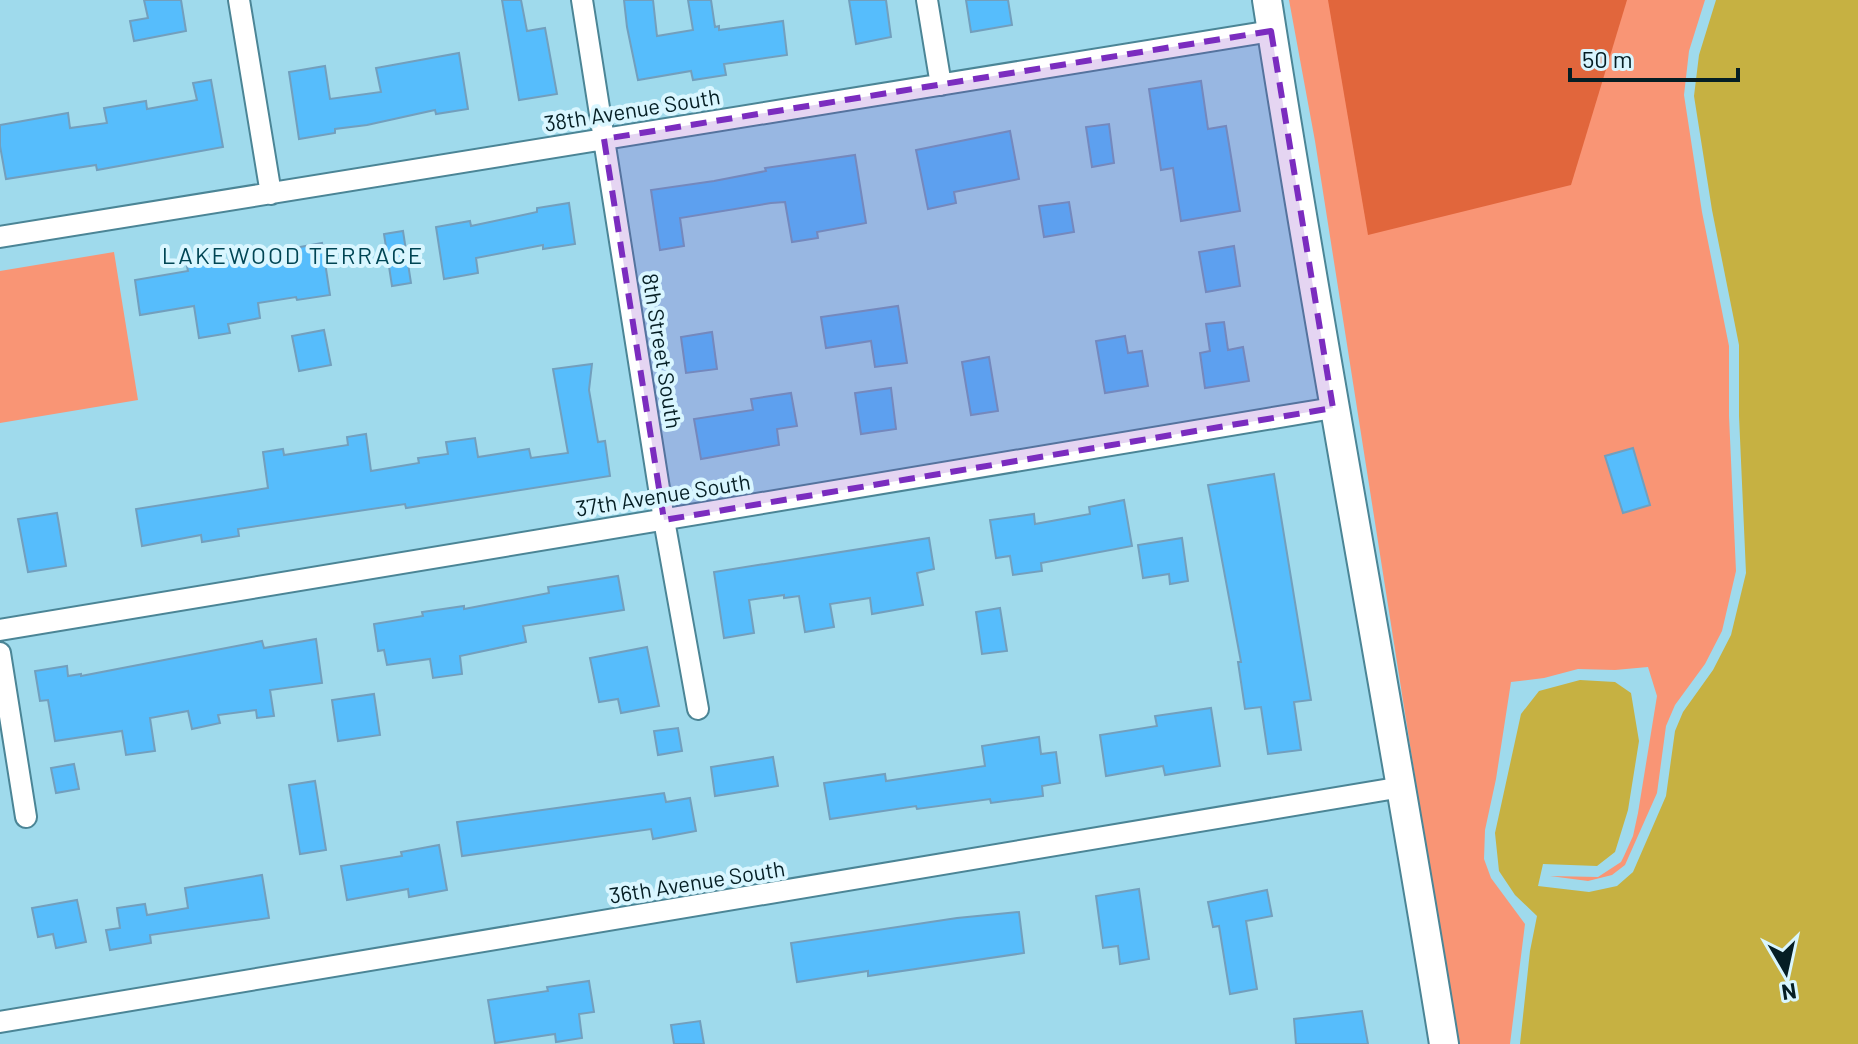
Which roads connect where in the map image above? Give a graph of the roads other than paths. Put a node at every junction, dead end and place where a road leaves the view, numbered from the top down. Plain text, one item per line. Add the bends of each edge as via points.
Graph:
1 (239, 0) edge
2 (582, 0) edge
3 (927, 0) edge
4 (1267, 0) edge
5 (1271, 31) junction
6 (941, 85) junction
7 (604, 139) junction
8 (271, 194) junction
9 (0, 237) edge
10 (1333, 408) junction
11 (664, 520) junction
12 (0, 630) edge
13 (0, 653) edge
14 (698, 709) dead end
15 (1402, 787) junction
16 (26, 817) dead end
17 (0, 1022) edge
18 (1444, 1044) edge

1 - 8 street
2 - 7 street, 8th Street South
3 - 6 street
4 - 5 main road
5 - 6 street, 38th Avenue South
5 - 10 main road
6 - 7 street, 38th Avenue South
7 - 8 street, 38th Avenue South
7 - 11 street, 8th Street South
8 - 9 street, 38th Avenue South
10 - 11 street, 37th Avenue South
10 - 15 main road
11 - 12 street, 37th Avenue South
11 - 14 street, 8th Street South
13 - 16 street
15 - 17 street, 36th Avenue South
15 - 18 main road

